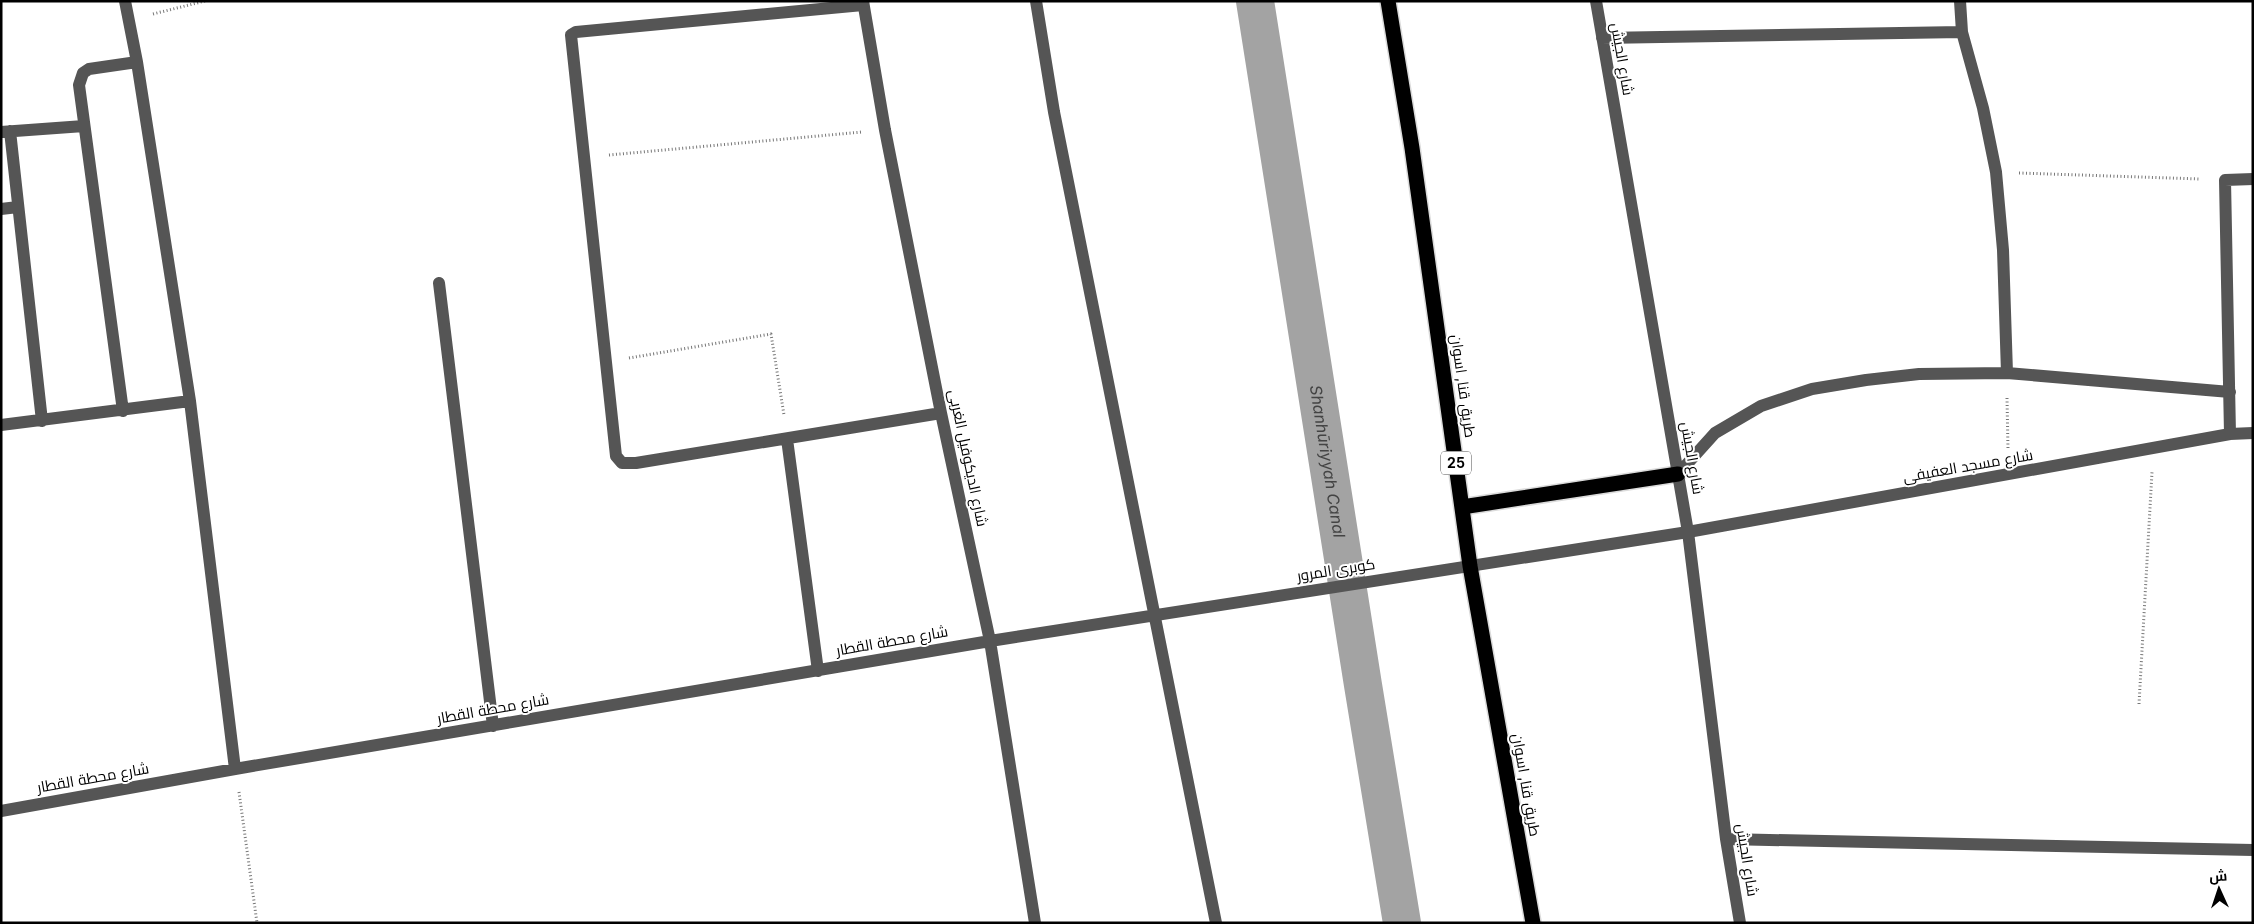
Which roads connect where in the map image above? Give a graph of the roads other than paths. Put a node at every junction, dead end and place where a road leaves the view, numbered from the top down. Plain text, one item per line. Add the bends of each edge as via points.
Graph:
1 (125, 1) edge
2 (1036, 1) edge
3 (1388, 1) edge
4 (1596, 1) edge
5 (1960, 1) edge
6 (863, 3) edge
7 (1962, 32) junction
8 (1602, 38) junction
9 (137, 62) junction
10 (84, 126) junction
11 (5, 132) edge
12 (2253, 179) edge
13 (18, 207) junction
14 (1, 209) edge
15 (439, 283) dead end
16 (2007, 373) junction
17 (2230, 392) junction
18 (190, 401) junction
19 (123, 411) junction
20 (941, 414) junction
21 (42, 421) junction
22 (1, 425) edge
23 (2253, 433) edge
24 (2230, 434) junction
25 (787, 439) junction
26 (1678, 474) junction
27 (1462, 507) junction
28 (1688, 532) junction
29 (1470, 566) junction
30 (1154, 616) junction
31 (990, 641) junction
32 (818, 671) junction
33 (494, 726) junction
34 (235, 769) junction
35 (1, 811) edge
36 (1726, 839) junction
37 (2253, 850) edge
38 (1035, 923) edge
39 (1216, 923) edge
40 (1533, 923) edge
41 (1740, 923) edge

1 - 9 street
2 - 30 street via 1054,112
3 - 27 highway, طريق قنا, اسوان / 25
4 - 8 street, شارع الجيش
5 - 7 street
6 - 20 street, شارع الديكوفيل الغربى
6 - 25 street via 576,32 571,37 616,456 622,463 636,463
7 - 8 street
7 - 16 street via 1996,172 2003,250
8 - 26 street, شارع الجيش
9 - 10 street via 89,69 83,73 78,85
9 - 18 street
10 - 11 street
10 - 19 street
11 - 13 street
12 - 17 street via 2225,180
13 - 14 street
13 - 21 street
15 - 33 street
16 - 17 street
16 - 26 street via 1919,374 1812,390 1761,406 1715,433
17 - 24 street
18 - 19 street
18 - 34 street
19 - 21 street
20 - 25 street
20 - 31 street, شارع الديكوفيل الغربى
21 - 22 street
23 - 24 street, شارع مسجد العفيفى
24 - 28 street, شارع مسجد العفيفى
25 - 32 street
26 - 27 highway
26 - 28 street, شارع الجيش
27 - 29 highway, طريق قنا, اسوان / 25
28 - 29 street, كوبرى المرور
28 - 36 street, شارع الجيش
29 - 30 street, كوبرى المرور
29 - 40 highway, طريق قنا, اسوان / 25
30 - 31 street, كوبرى المرور
30 - 39 street
31 - 32 street, شارع محطة القطار
31 - 38 street, شارع الديكوفيل الغربى
32 - 33 street, شارع محطة القطار
33 - 34 street, شارع محطة القطار
34 - 35 street, شارع محطة القطار
36 - 37 street
36 - 41 street, شارع الجيش

